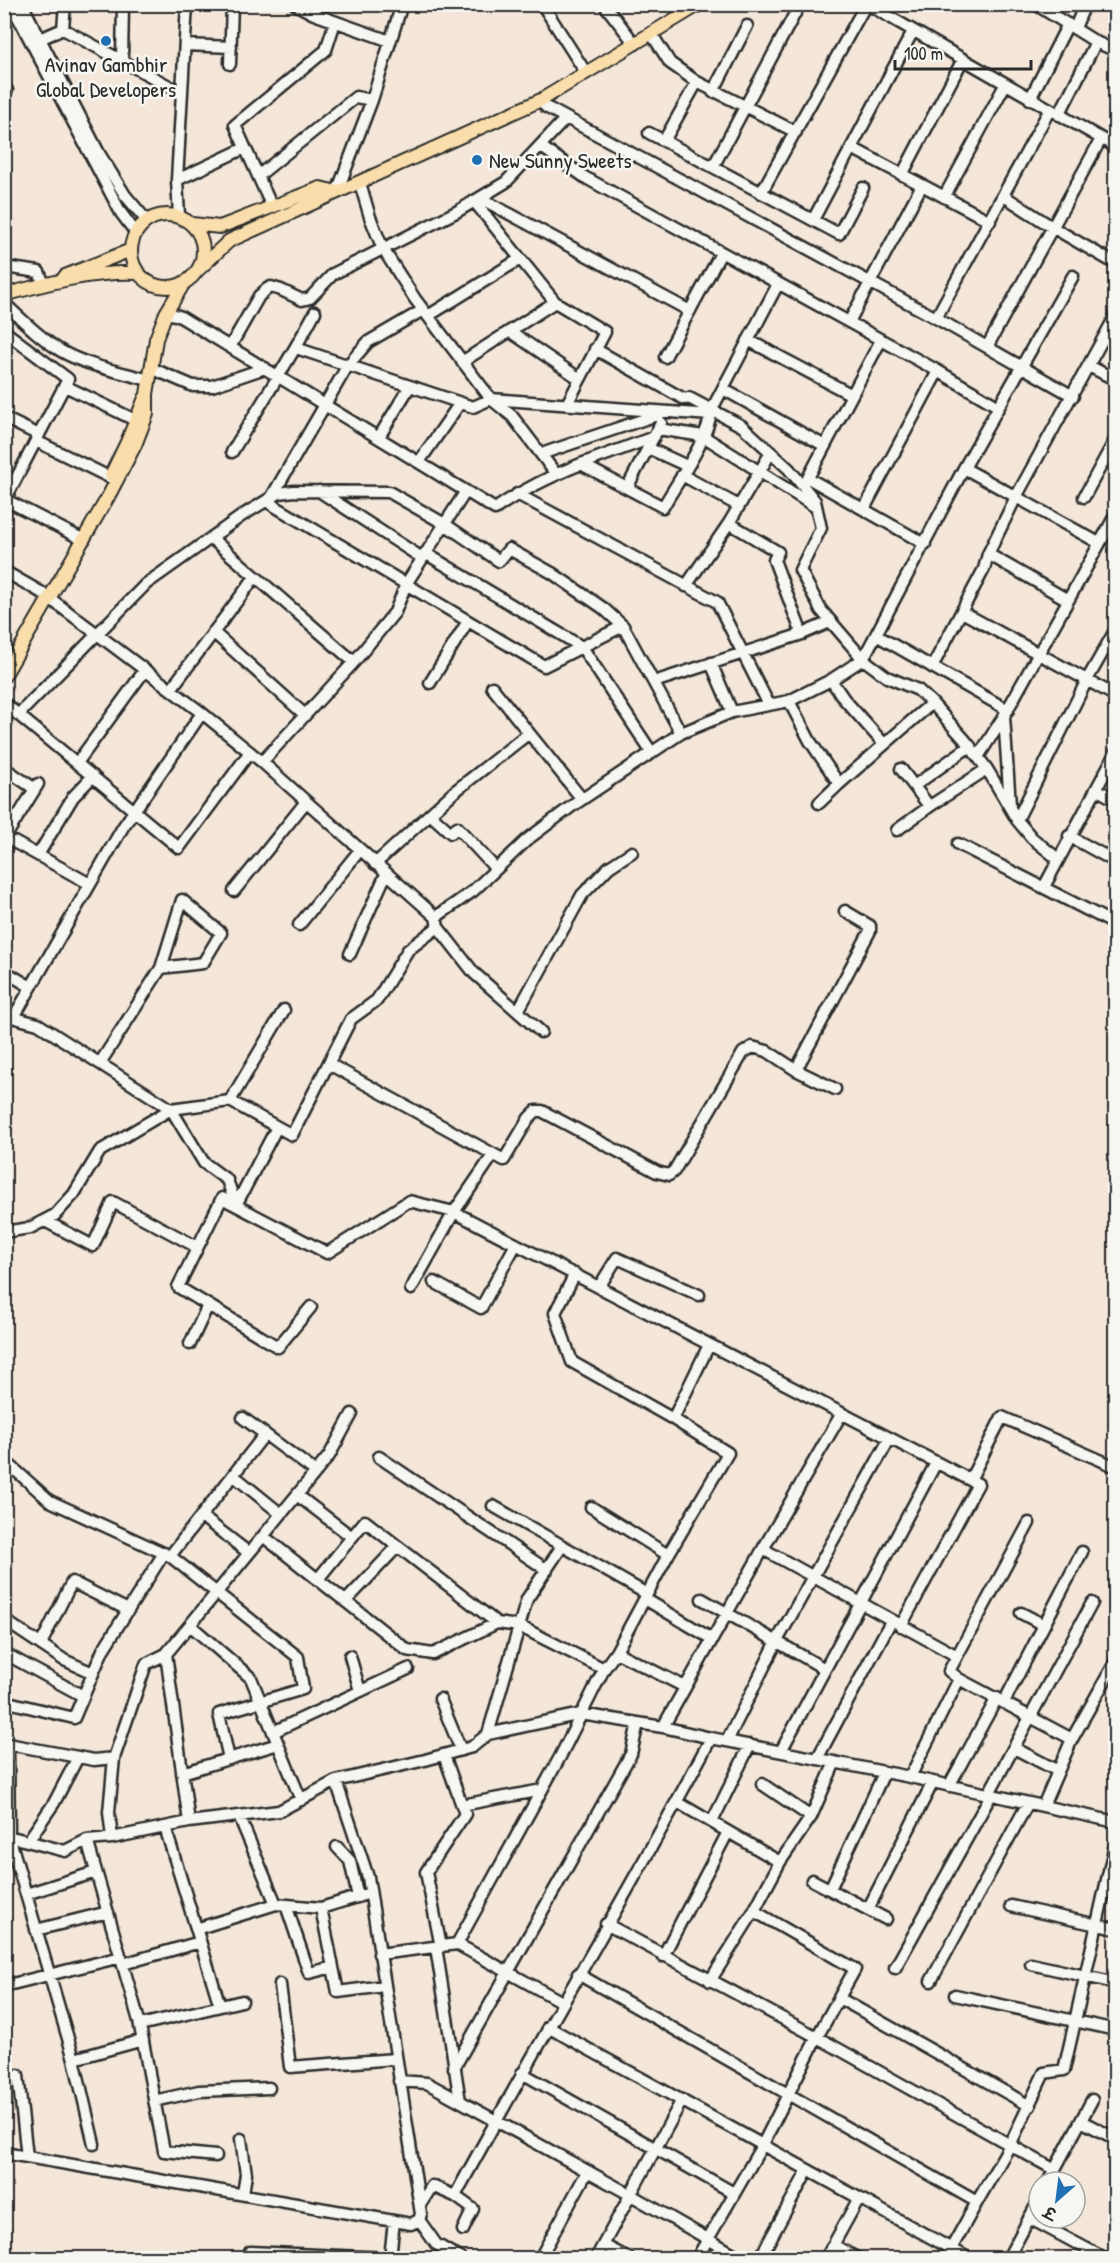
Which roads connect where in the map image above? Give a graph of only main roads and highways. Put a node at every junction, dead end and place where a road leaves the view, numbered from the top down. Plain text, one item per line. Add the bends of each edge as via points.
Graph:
1 (700, 4) edge
2 (337, 192) junction
3 (192, 224) junction
4 (131, 250) junction
5 (199, 270) junction
6 (138, 273) junction
7 (184, 283) junction
8 (44, 284) junction
9 (168, 287) junction
10 (4, 295) edge
11 (166, 313) junction
12 (147, 394) junction
13 (80, 538) junction
14 (46, 596) junction
15 (4, 661) edge
16 (4, 676) edge

1 - 2 main road via 540,100
2 - 3 main road via 320,188 220,227
2 - 5 main road via 229,241
3 - 4 main road via 178,216 157,216 136,233
3 - 5 main road via 203,246
4 - 6 main road
4 - 8 main road
5 - 7 main road
6 - 8 main road via 118,272
6 - 9 main road via 146,281
7 - 9 main road
7 - 11 main road
8 - 10 main road
9 - 11 main road
11 - 12 main road via 156,339
12 - 13 main road
12 - 13 main road via 147,414 135,445
13 - 14 main road
14 - 15 main road
14 - 16 main road

